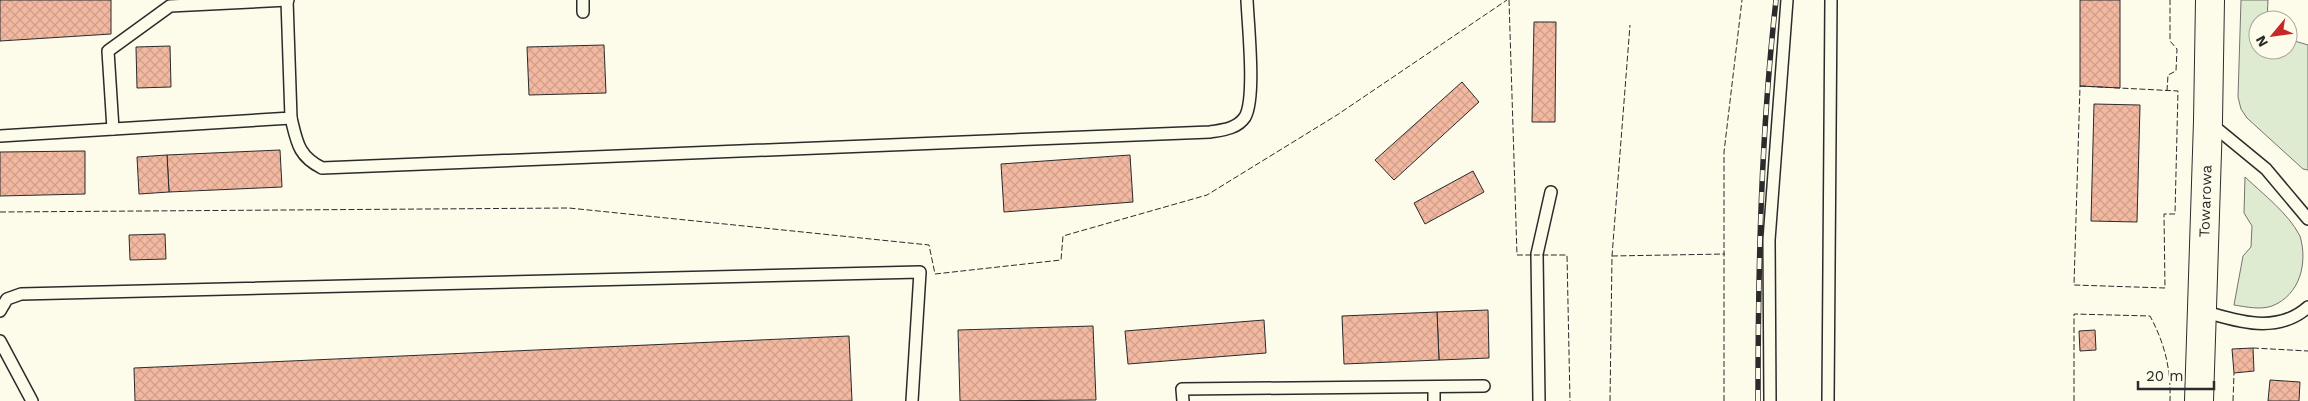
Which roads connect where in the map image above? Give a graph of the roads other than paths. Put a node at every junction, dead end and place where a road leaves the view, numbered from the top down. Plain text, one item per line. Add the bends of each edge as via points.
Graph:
1 (288, 0) edge
2 (1247, 0) edge
3 (1787, 0) edge
4 (1831, 0) edge
5 (2210, 0) edge
6 (291, 118) junction
7 (2208, 121) junction
8 (113, 129) junction
9 (0, 136) edge
10 (1550, 192) dead end
11 (2308, 219) edge
12 (2308, 308) edge
13 (0, 311) edge
14 (2203, 311) junction
15 (0, 341) edge
16 (1434, 386) junction
17 (1484, 386) dead end
18 (32, 401) edge
19 (912, 401) edge
20 (1183, 401) edge
21 (1434, 401) edge
22 (1539, 401) edge
23 (1770, 401) edge
24 (1828, 401) edge
25 (2199, 401) edge

1 - 6 lane
1 - 8 lane via 170,6 108,52
2 - 6 lane via 1250,95 1245,117 1230,129 1210,132 322,168 308,162 298,146
3 - 23 lane via 1770,240
4 - 24 lane
5 - 7 main road, Towarowa
6 - 8 lane
7 - 11 lane via 2266,169
7 - 14 main road, Towarowa
8 - 9 lane
10 - 22 lane via 1537,254
12 - 14 lane via 2291,320 2273,323 2237,322
13 - 19 lane via 7,299 22,294 920,272
14 - 25 main road, Towarowa
15 - 18 lane
16 - 17 lane
16 - 20 lane via 1182,389
16 - 21 lane

